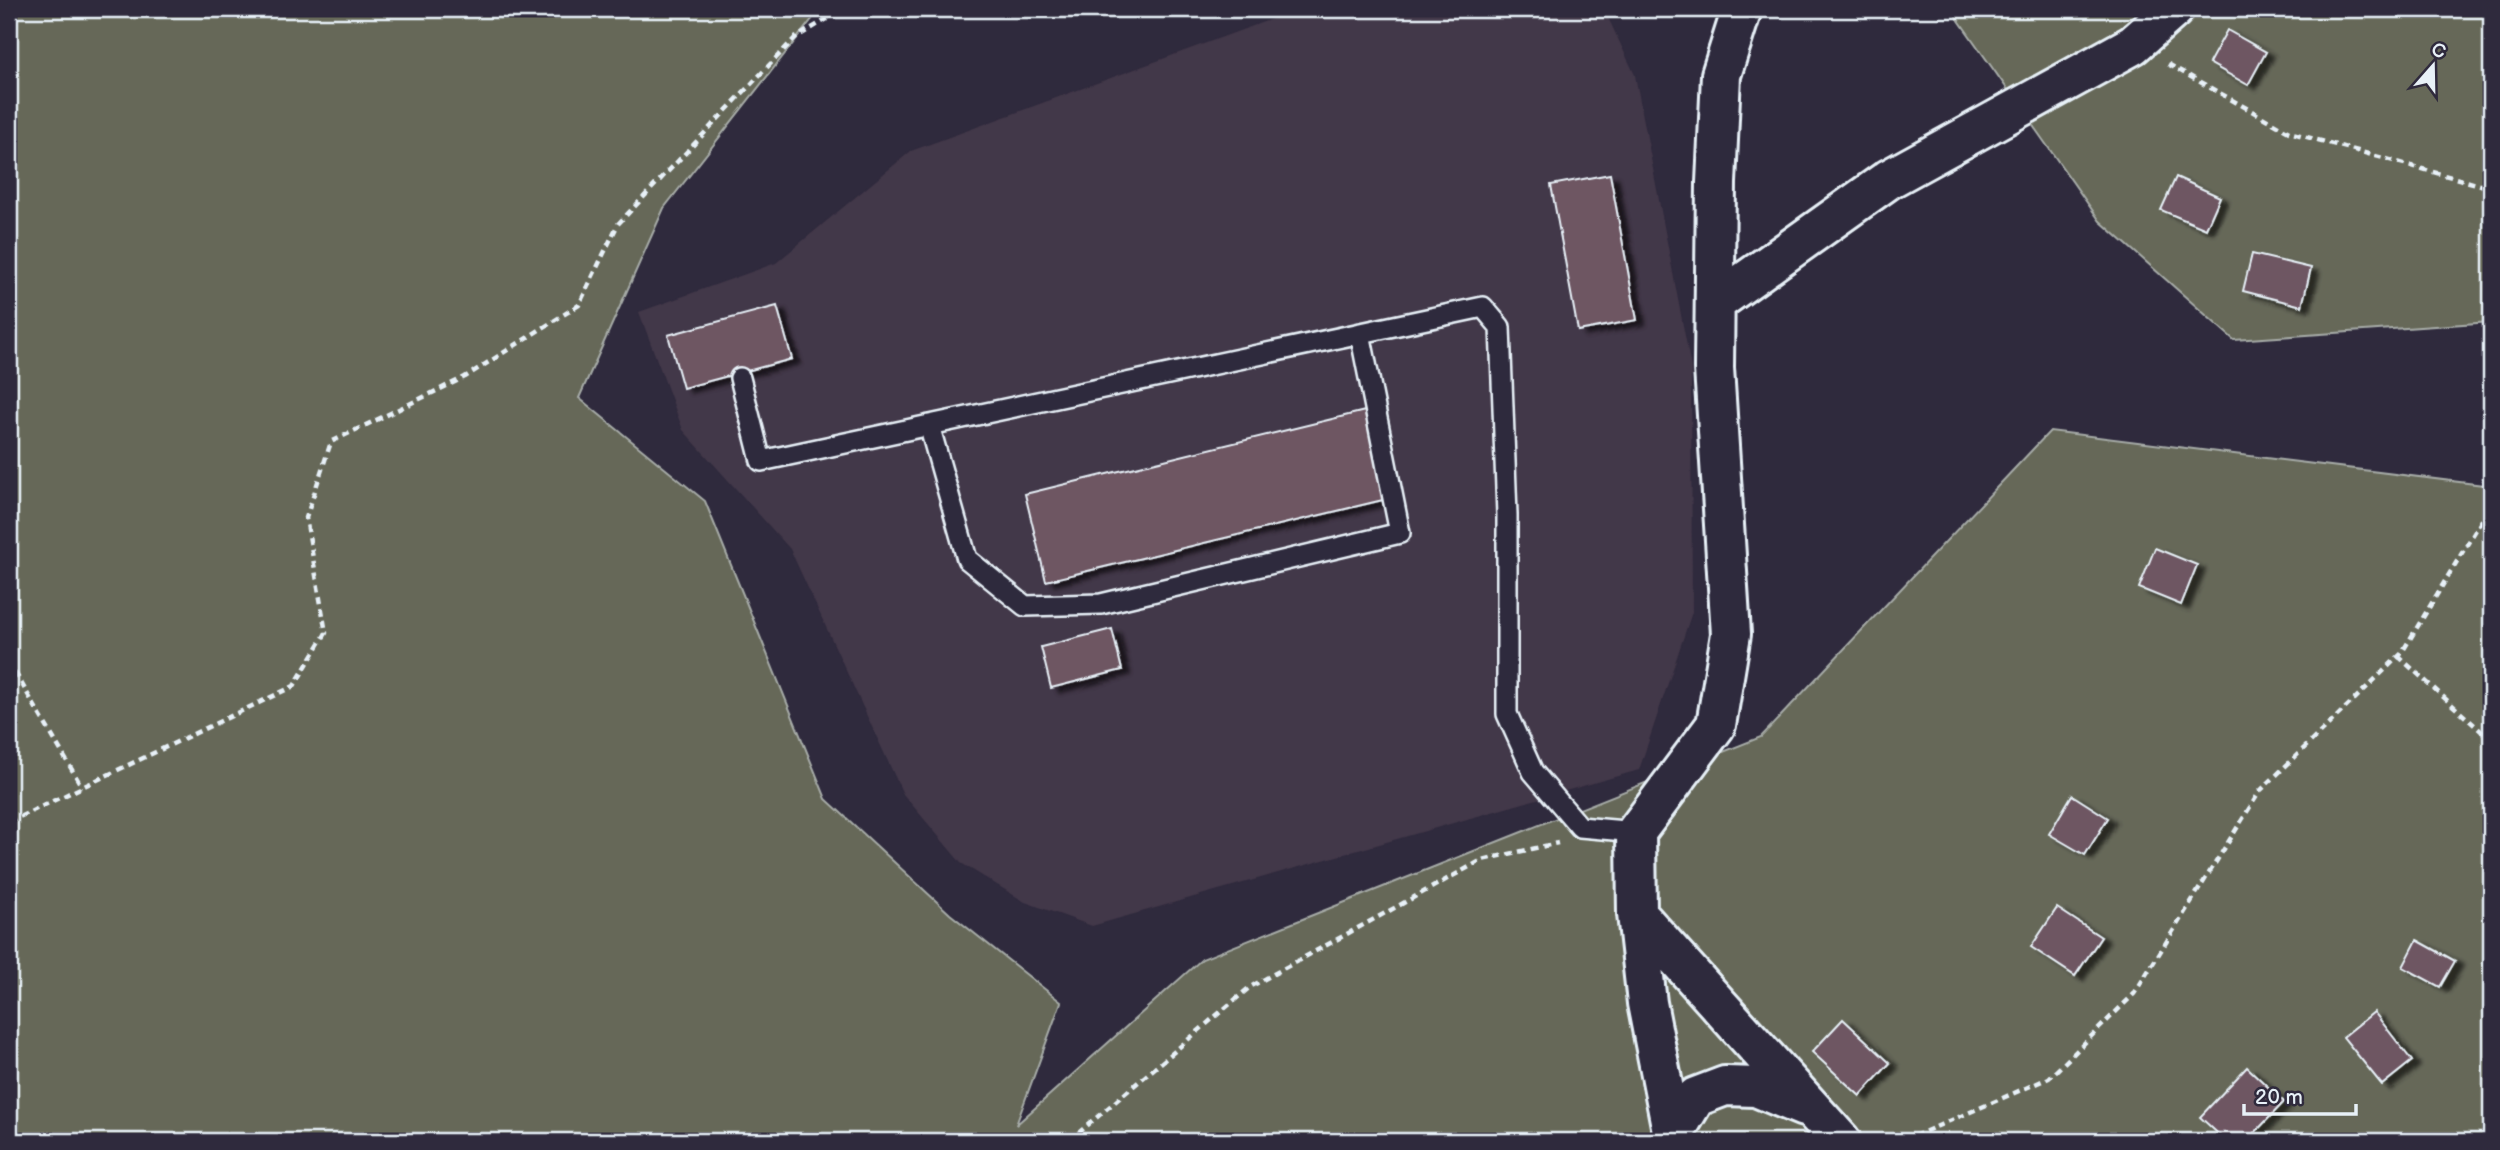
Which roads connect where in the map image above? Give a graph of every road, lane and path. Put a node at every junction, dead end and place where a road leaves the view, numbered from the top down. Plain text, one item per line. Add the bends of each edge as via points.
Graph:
1 (844, 9) edge
2 (1742, 9) edge
3 (2174, 9) edge
4 (2133, 45) junction
5 (2491, 188) edge
6 (1715, 303) junction
7 (1360, 333) junction
8 (740, 378) dead end
9 (929, 425) junction
10 (2491, 505) edge
11 (2398, 656) junction
12 (9, 662) edge
13 (2491, 740) edge
14 (82, 787) junction
15 (9, 822) edge
16 (1636, 832) junction
17 (1560, 843) dead end
18 (1637, 914) junction
19 (1813, 1111) junction
20 (1674, 1138) edge
21 (1069, 1141) edge
22 (1841, 1141) edge
23 (1903, 1141) edge

1 - 14 path via 795,38 618,224 579,305 465,377 331,442 306,518 326,633 294,686
2 - 6 street via 1721,75
3 - 4 street
4 - 5 path via 2289,132
4 - 6 street via 1889,179
6 - 16 street via 1714,368 1731,634 1716,725
7 - 9 lane
7 - 9 lane via 1400,533 1101,604 1025,606 967,559
7 - 16 lane via 1483,307 1500,327 1507,515 1507,714 1533,772 1580,828
8 - 9 lane via 761,461
10 - 11 path
11 - 13 path
11 - 23 path via 2260,791 2134,994 2049,1078
12 - 14 path
14 - 15 path
16 - 18 street
17 - 21 path via 1482,860 1250,986
18 - 19 street
18 - 20 street via 1647,1003
19 - 20 street via 1756,1087 1725,1086 1696,1097
19 - 22 street

